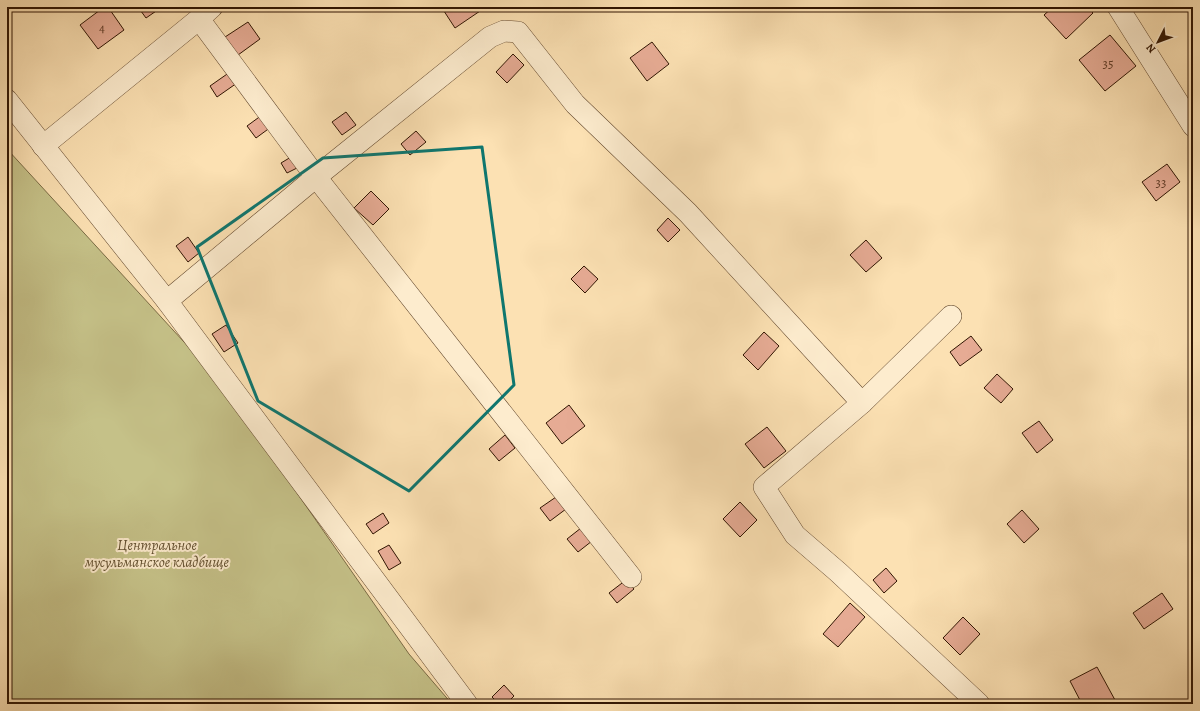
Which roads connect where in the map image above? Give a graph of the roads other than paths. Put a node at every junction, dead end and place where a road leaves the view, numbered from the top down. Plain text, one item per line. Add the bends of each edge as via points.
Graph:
1 (1118, 7) edge
2 (205, 13) edge
3 (7, 100) edge
4 (1191, 118) edge
5 (43, 146) junction
6 (316, 177) junction
7 (167, 301) junction
8 (951, 316) dead end
9 (862, 403) junction
10 (631, 577) dead end
11 (466, 704) edge
12 (979, 704) edge

1 - 4 street
2 - 5 street
2 - 6 street
3 - 5 street
5 - 7 street
6 - 7 street
6 - 9 street via 490,37 504,31 518,32 575,104 688,212
6 - 10 street
7 - 11 street
8 - 9 street
9 - 12 street via 764,487 795,535

